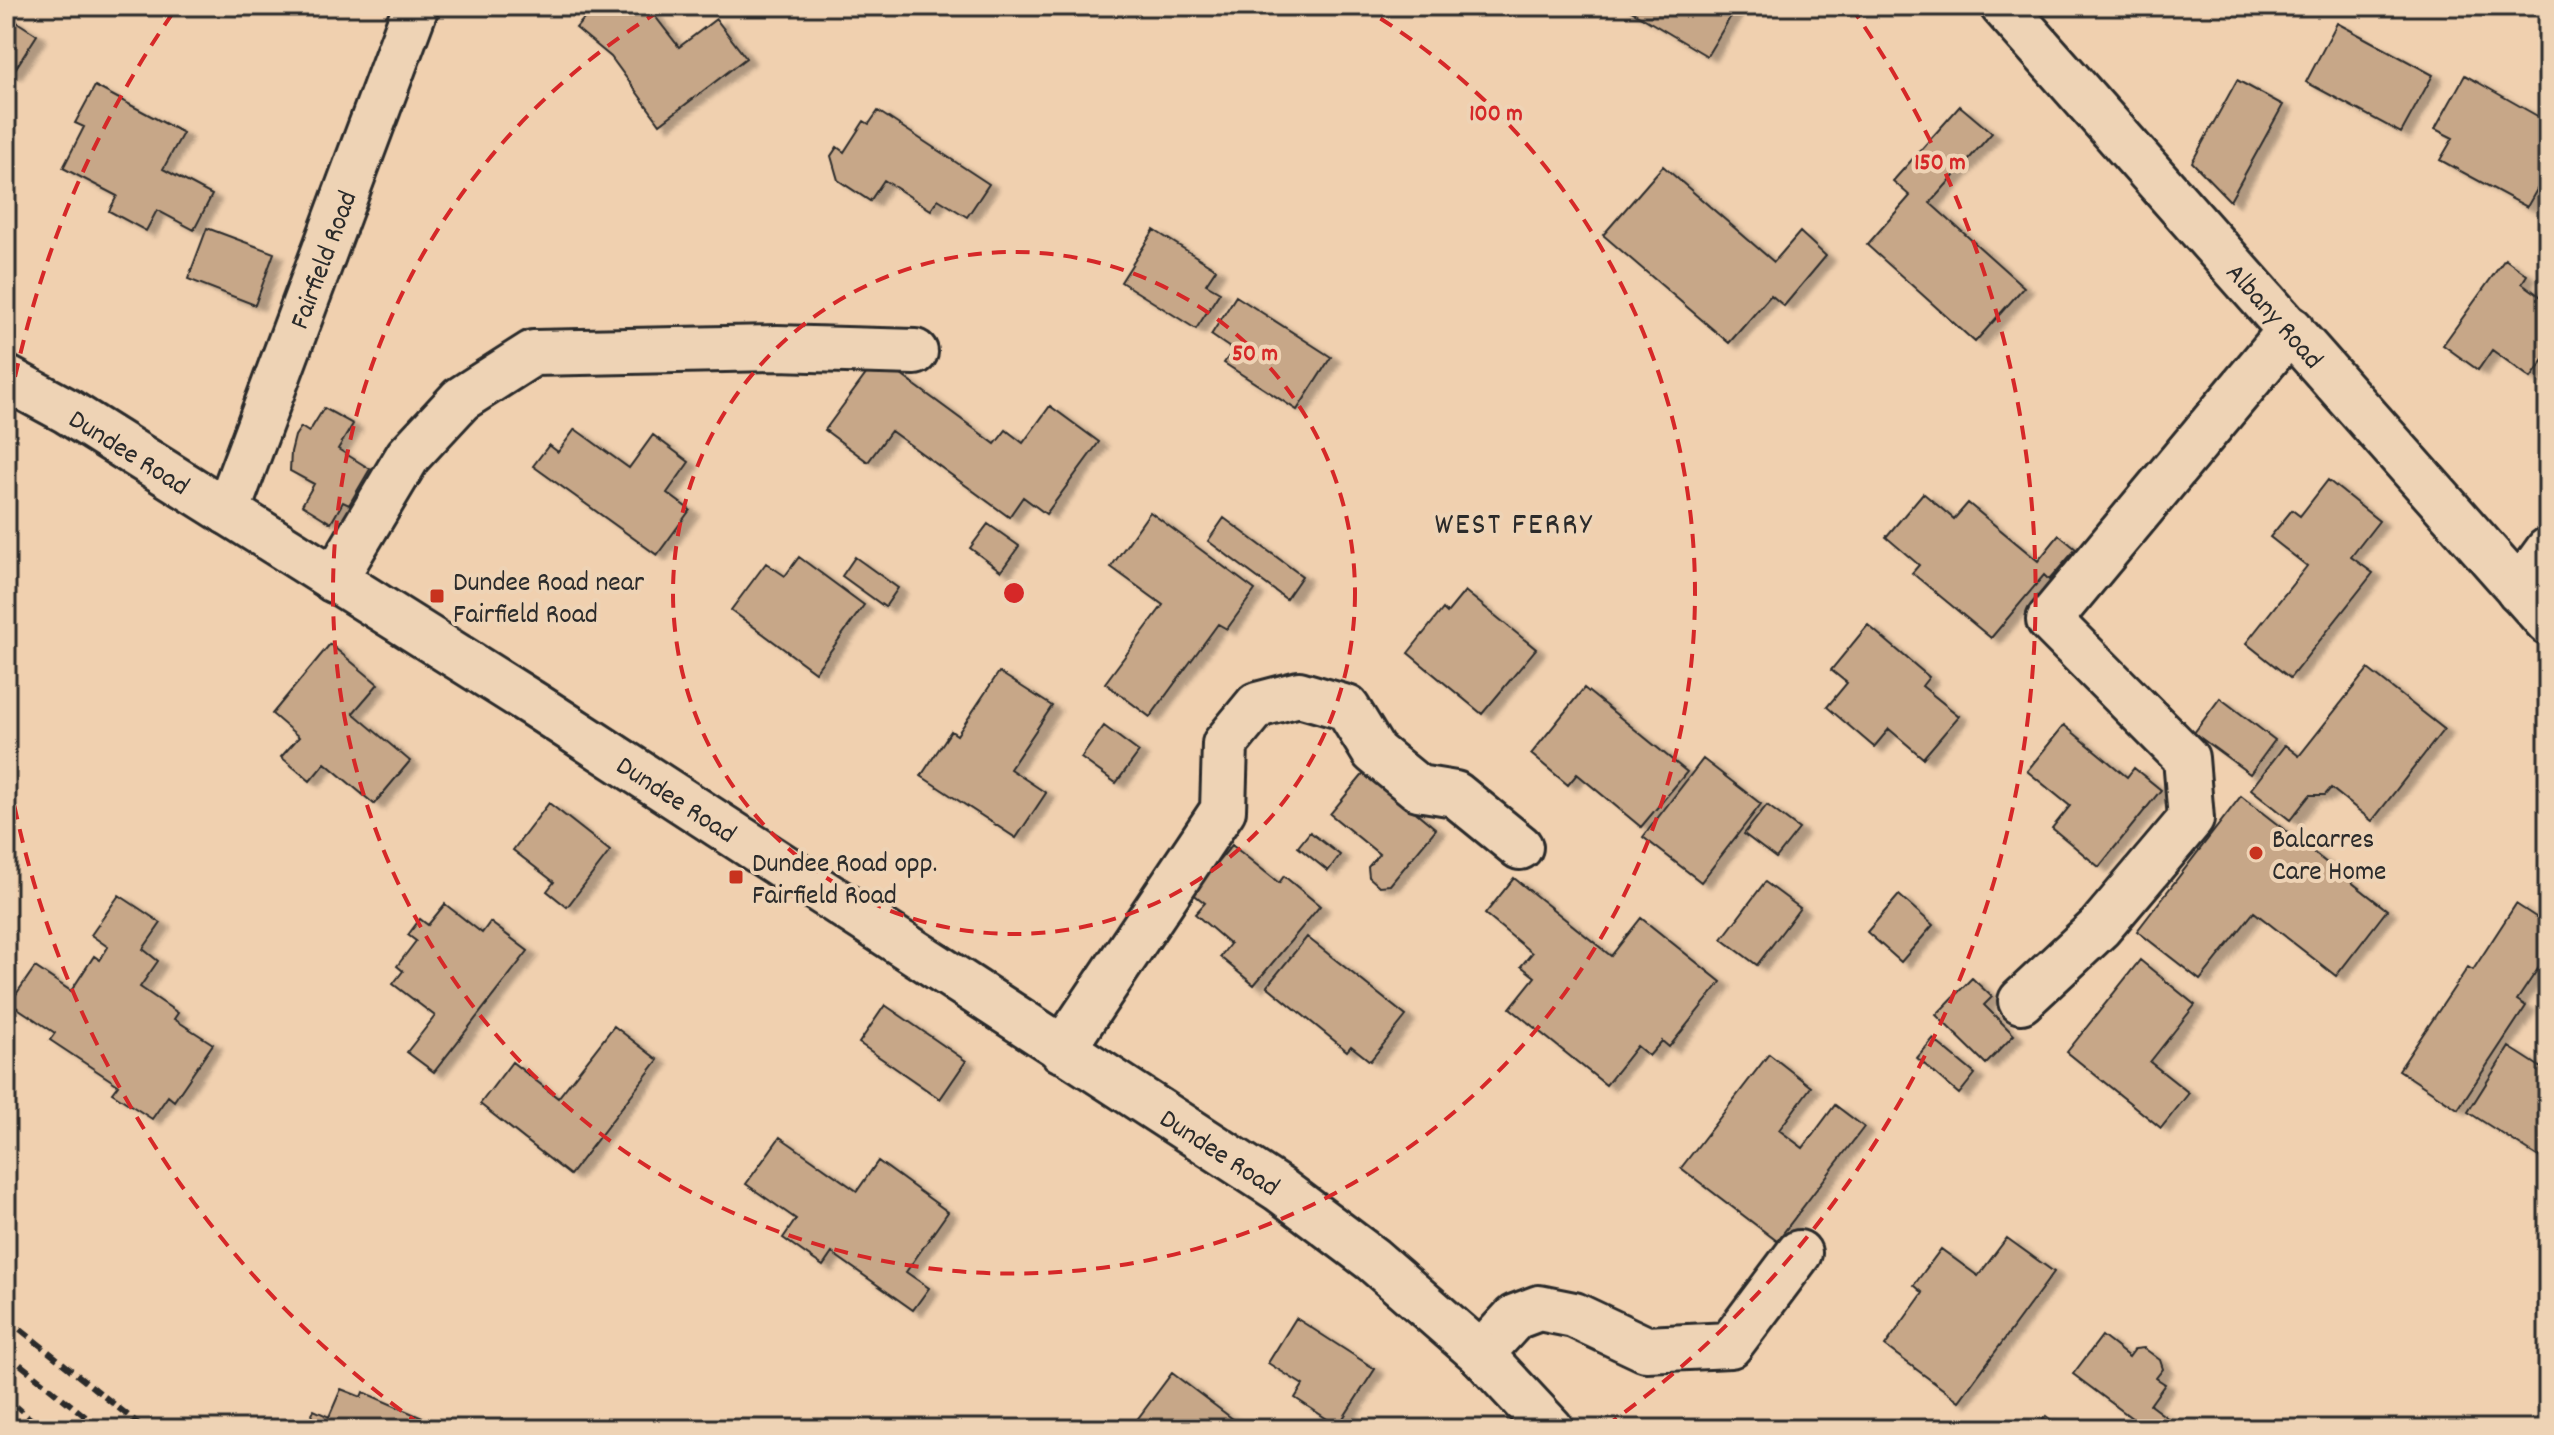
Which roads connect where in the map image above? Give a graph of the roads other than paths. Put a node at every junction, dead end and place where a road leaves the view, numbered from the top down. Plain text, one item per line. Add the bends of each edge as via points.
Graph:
1 (416, 6) edge
2 (2003, 6) edge
3 (2291, 329) junction
4 (915, 352) dead end
5 (6, 378) edge
6 (227, 512) junction
7 (2548, 550) edge
8 (334, 580) junction
9 (2519, 590) junction
10 (2548, 622) edge
11 (1520, 847) dead end
12 (2021, 1001) dead end
13 (1062, 1050) junction
14 (1799, 1253) dead end
15 (1481, 1354) junction
16 (1551, 1429) edge

1 - 6 main road, Fairfield Road
2 - 3 main road, Albany Road
3 - 9 main road, Albany Road
3 - 12 main road via 2049,620 2186,758 2191,819 2099,928
4 - 8 main road via 777,348 533,353 461,399 408,456
5 - 6 main road, Dundee Road
6 - 8 main road, Dundee Road
7 - 9 main road
8 - 13 main road, Dundee Road
9 - 10 main road, Albany Road
11 - 13 main road via 1455,794 1418,788 1374,752 1347,708 1299,694 1257,705 1225,744 1223,810
13 - 15 main road, Dundee Road via 1279,1189 1372,1259
14 - 15 main road via 1730,1345 1646,1349 1574,1315 1539,1308 1515,1317
15 - 16 main road, Dundee Road

